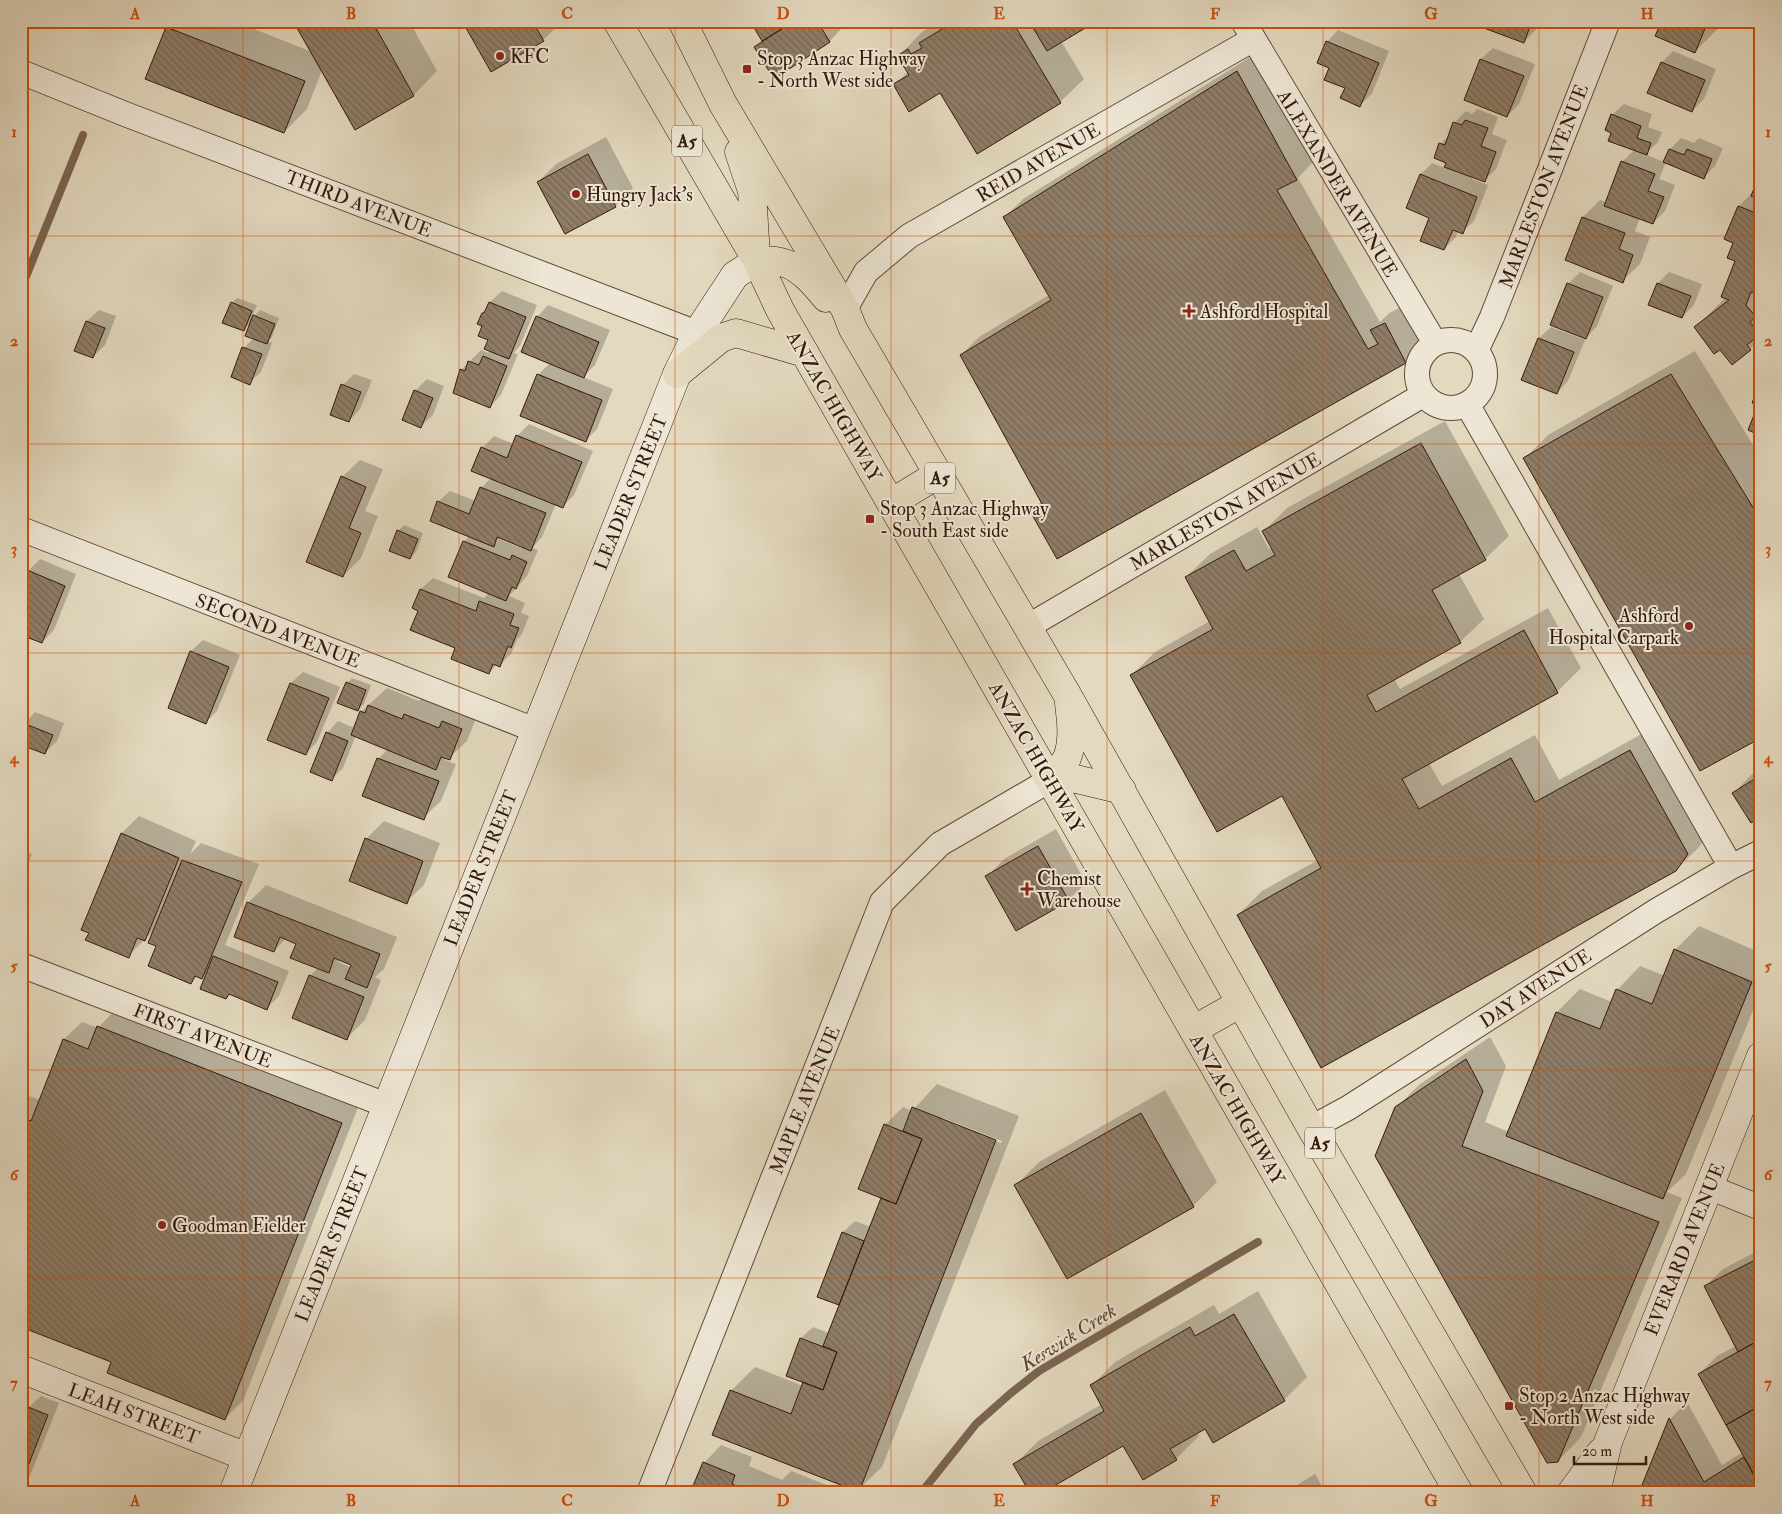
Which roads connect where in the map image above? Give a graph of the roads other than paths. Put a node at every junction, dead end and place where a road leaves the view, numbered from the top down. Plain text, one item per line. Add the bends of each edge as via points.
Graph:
1 (617, 21) edge
2 (682, 21) edge
3 (1608, 21) edge
4 (1248, 31) edge
5 (21, 72) edge
6 (723, 104) junction
7 (757, 261) junction
8 (849, 319) junction
9 (697, 333) junction
10 (1435, 344) junction
11 (1476, 350) junction
12 (805, 352) junction
13 (677, 374) junction
14 (1424, 395) junction
15 (1467, 404) junction
16 (937, 474) junction
17 (891, 503) junction
18 (21, 529) edge
19 (1027, 627) junction
20 (1068, 696) junction
21 (535, 730) junction
22 (1050, 780) junction
23 (1122, 790) junction
24 (1761, 852) edge
25 (1731, 867) junction
26 (21, 965) edge
27 (1241, 1004) junction
28 (1193, 1030) junction
29 (1761, 1056) edge
30 (386, 1105) junction
31 (1311, 1128) junction
32 (1709, 1188) junction
33 (1761, 1208) edge
34 (21, 1370) edge
35 (1608, 1442) junction
36 (247, 1457) junction
37 (233, 1493) edge
38 (649, 1493) edge
39 (1459, 1493) edge
40 (1523, 1493) edge
41 (1571, 1493) edge
42 (1596, 1493) edge

1 - 7 highway, ANZAC HIGHWAY / A5
2 - 6 highway, A5
3 - 11 street, MARLESTON AVENUE via 1492,317
4 - 8 street, REID AVENUE via 909,236 866,272
4 - 10 street, ALEXANDER AVENUE
5 - 9 street, THIRD AVENUE
6 - 7 highway via 752,191
6 - 8 highway, A5
7 - 8 highway via 778,261 806,274
7 - 9 main road, LEADER STREET via 735,275
7 - 12 highway, ANZAC HIGHWAY / A5 via 780,310
8 - 16 highway, A5
9 - 13 main road, LEADER STREET
10 - 11 street via 1449,340 1467,344
10 - 14 street via 1424,353 1417,373
11 - 15 street via 1485,368 1485,379 1480,392
12 - 13 highway via 736,333 721,338
12 - 17 highway, ANZAC HIGHWAY / A5
13 - 21 main road, LEADER STREET
14 - 15 street via 1432,403 1448,408
14 - 19 street, MARLESTON AVENUE
15 - 25 street
16 - 17 highway
16 - 19 highway, A5
17 - 22 highway, ANZAC HIGHWAY / A5
18 - 21 street, SECOND AVENUE
19 - 20 highway, A5
20 - 22 highway via 1072,729 1069,748 1066,759
20 - 23 highway, A5
21 - 30 main road, LEADER STREET
22 - 23 highway via 1072,778
22 - 28 highway, ANZAC HIGHWAY / A5
22 - 38 street, MAPLE AVENUE via 940,844 882,902
23 - 27 highway, A5
24 - 25 street, DAY AVENUE
25 - 31 street, DAY AVENUE via 1656,911 1348,1108
26 - 30 street, FIRST AVENUE
27 - 28 highway
27 - 31 highway, A5
28 - 39 highway, ANZAC HIGHWAY / A5
29 - 32 main road, EVERARD AVENUE
30 - 36 main road, LEADER STREET
31 - 40 highway, A5
32 - 33 street
32 - 35 main road, EVERARD AVENUE
34 - 36 main road, LEAH STREET
35 - 41 main road, EVERARD AVENUE
35 - 42 main road, EVERARD AVENUE
36 - 37 main road, LEADER STREET

